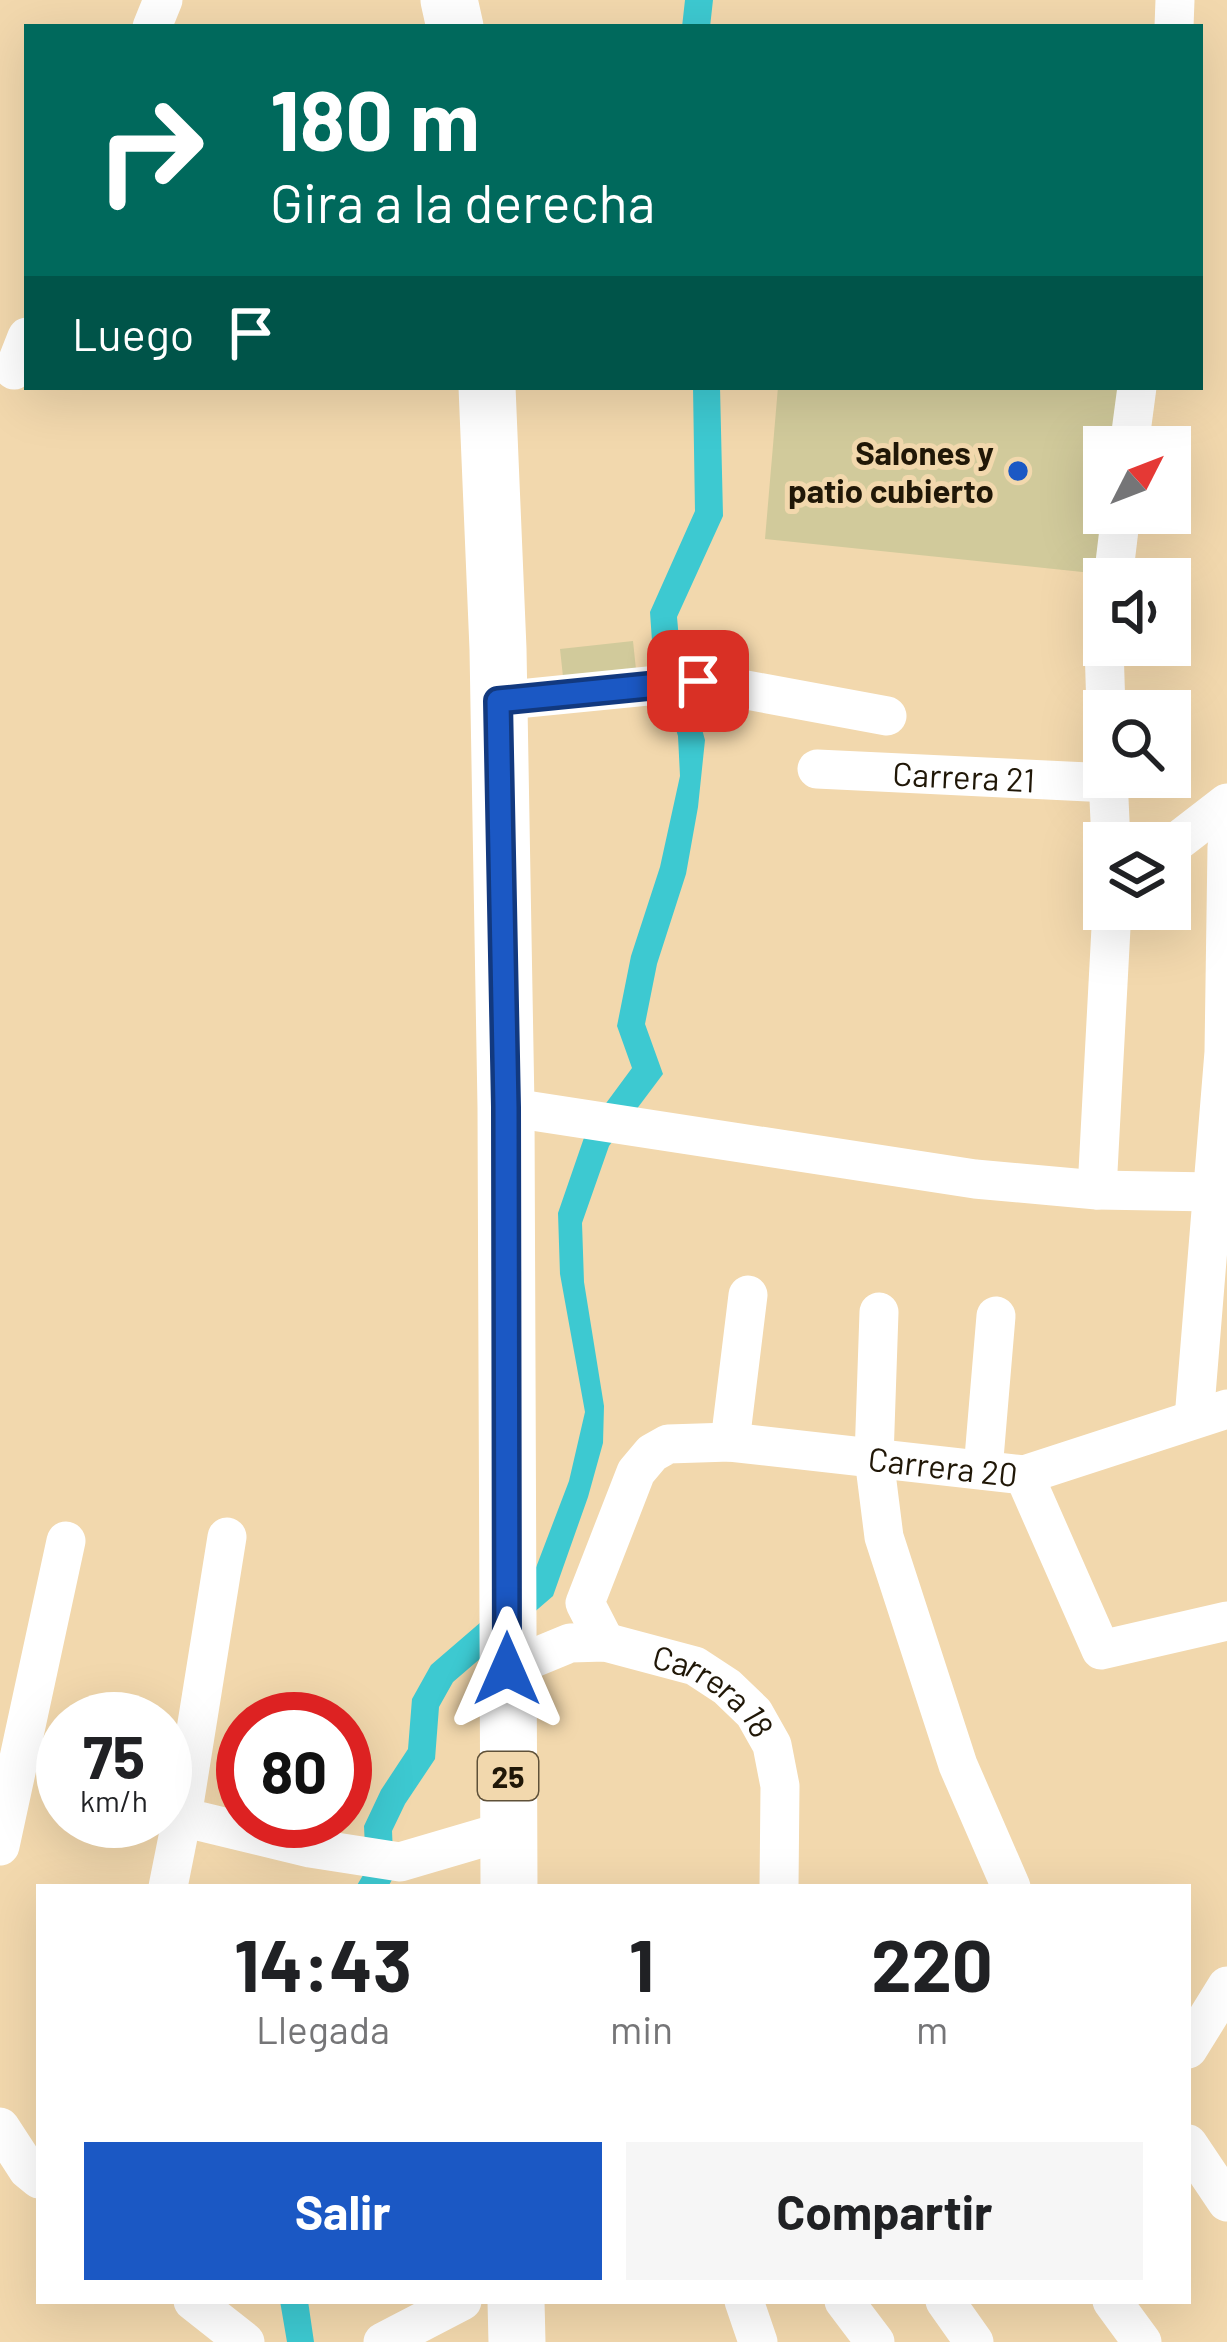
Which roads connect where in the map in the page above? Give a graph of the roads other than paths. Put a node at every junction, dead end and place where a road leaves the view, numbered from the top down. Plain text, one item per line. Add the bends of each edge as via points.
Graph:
1 (487, 390) edge
2 (1137, 390) edge
3 (1132, 426) edge
4 (498, 701) junction
5 (886, 716) dead end
6 (818, 769) dead end
7 (1083, 779) edge
8 (1227, 803) edge
9 (1191, 831) edge
10 (1227, 847) edge
11 (1111, 930) edge
12 (1226, 1052) edge
13 (506, 1107) junction
14 (1096, 1190) junction
15 (1213, 1192) junction
16 (748, 1295) dead end
17 (879, 1312) dead end
18 (996, 1316) dead end
19 (1210, 1414) edge
20 (730, 1442) junction
21 (874, 1458) junction
22 (982, 1470) junction
23 (1024, 1475) junction
24 (227, 1537) dead end
25 (66, 1540) dead end
26 (1227, 1622) edge
27 (605, 1642) junction
28 (507, 1666) junction
29 (192, 1755) edge
30 (192, 1819) edge
31 (508, 1830) junction
32 (0, 1846) edge
33 (176, 1848) edge
34 (169, 1884) edge
35 (509, 1884) edge
36 (779, 1884) edge
37 (1010, 1884) edge
38 (1227, 1986) edge
39 (1227, 2039) edge
40 (1191, 2047) edge
41 (1191, 2051) edge
42 (0, 2127) edge
43 (1191, 2148) edge
44 (22, 2178) edge
45 (1227, 2202) edge
46 (197, 2304) edge
47 (456, 2304) edge
48 (516, 2304) edge
49 (745, 2304) edge
50 (846, 2304) edge
51 (947, 2304) edge
52 (1114, 2304) edge
53 (245, 2342) edge
54 (383, 2342) edge
55 (517, 2342) edge
56 (758, 2342) edge
57 (875, 2342) edge
58 (974, 2342) edge
59 (1142, 2342) edge

1 - 4 highway, 25
2 - 3 street
4 - 5 street via 675,683
4 - 13 highway, 25
6 - 7 street, Carrera 21
8 - 9 street
10 - 12 street
11 - 14 street
12 - 15 street
13 - 14 street
13 - 28 highway, 25
14 - 15 street
15 - 19 street
16 - 20 street
17 - 21 street
18 - 22 street
19 - 23 street, Carrera 20
20 - 21 street, Carrera 20
20 - 27 street, Carrera 20 via 668,1444 636,1472 585,1603
21 - 22 street, Carrera 20
21 - 37 street via 884,1537 958,1765
22 - 23 street, Carrera 20
23 - 26 street via 1101,1650
24 - 29 street
25 - 32 street
27 - 28 street, Carrera 18 via 570,1643
27 - 36 street, Carrera 18 via 694,1666 754,1713 772,1745 780,1786
28 - 31 highway, 25
30 - 31 street via 400,1862
31 - 35 highway, 25
33 - 34 street
38 - 40 street
39 - 41 street
42 - 44 street
43 - 45 street
46 - 53 street
47 - 54 street
48 - 55 highway
49 - 56 street
50 - 57 street
51 - 58 street
52 - 59 street

